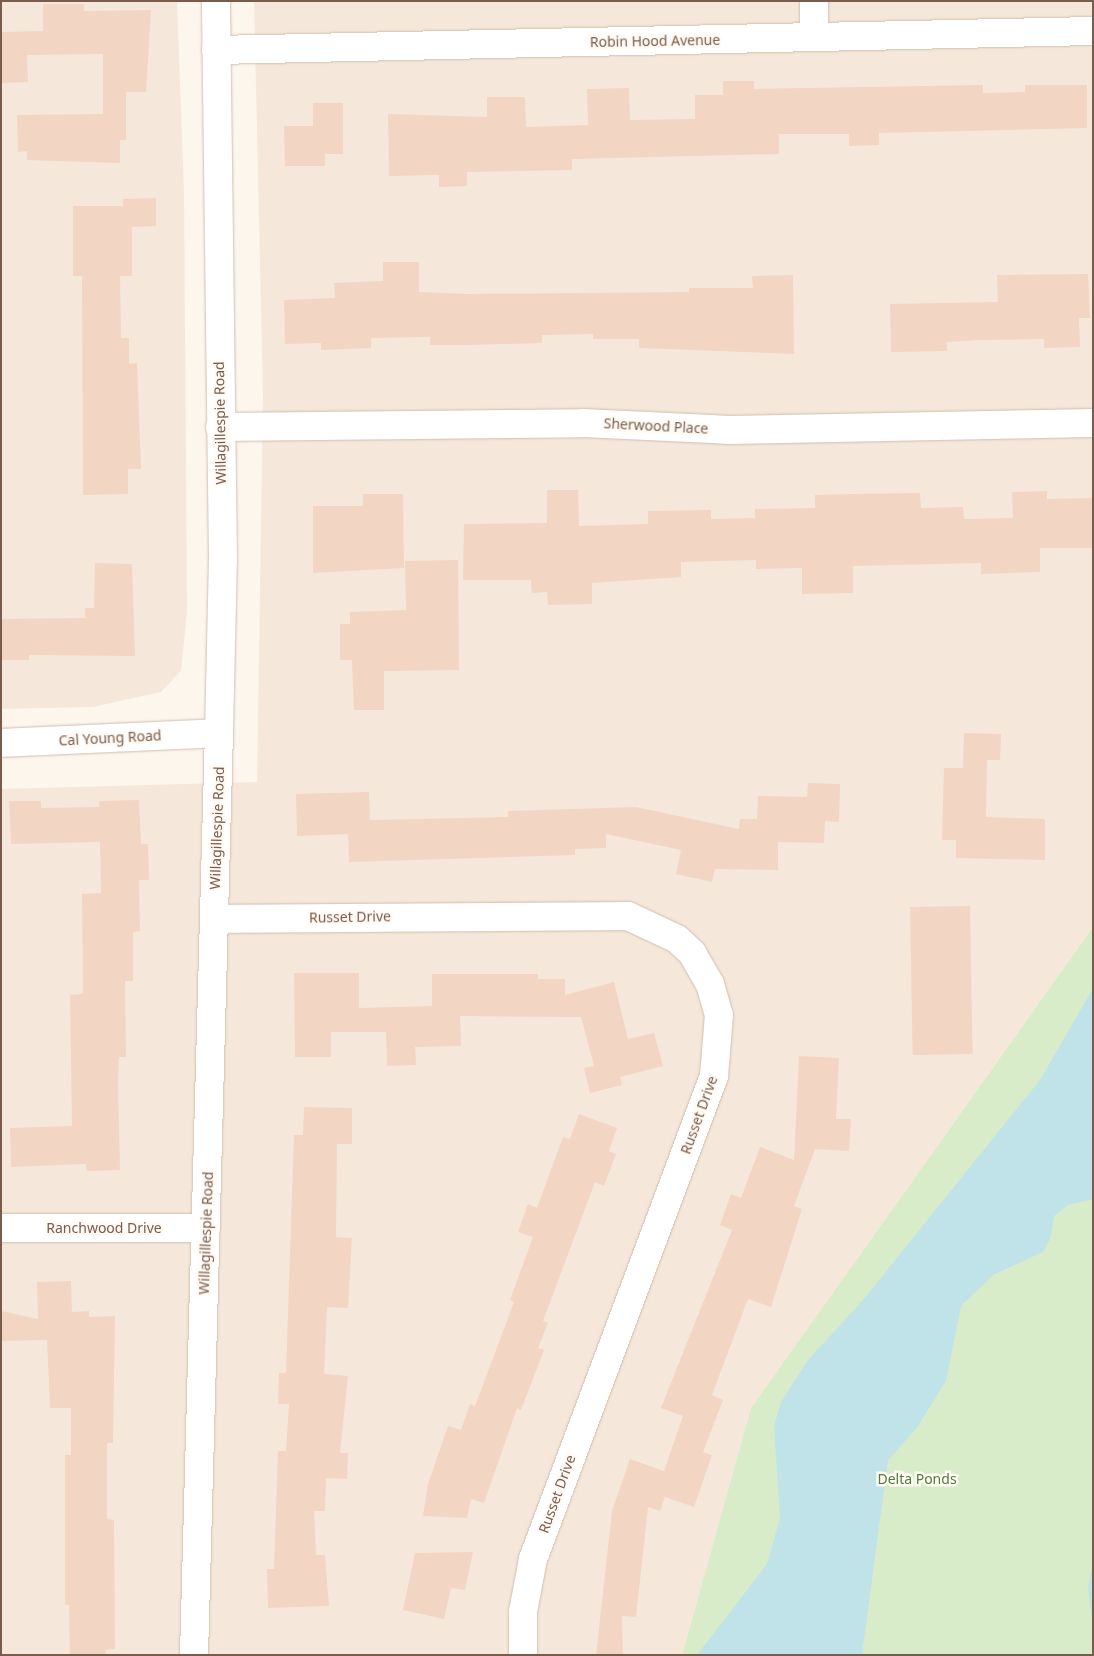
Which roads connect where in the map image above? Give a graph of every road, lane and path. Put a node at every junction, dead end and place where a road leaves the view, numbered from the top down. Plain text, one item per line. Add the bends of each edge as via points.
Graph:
1 (216, 1) edge
2 (814, 1) edge
3 (1093, 32) edge
4 (814, 37) junction
5 (216, 50) junction
6 (1093, 423) edge
7 (220, 427) junction
8 (219, 733) junction
9 (1, 743) edge
10 (214, 919) junction
11 (1, 1228) edge
12 (206, 1228) junction
13 (194, 1655) edge
14 (523, 1655) edge

1 - 5 street, Willagillespie Road
2 - 4 street
3 - 4 street, Robin Hood Avenue
4 - 5 street, Robin Hood Avenue
5 - 7 street, Willagillespie Road
6 - 7 street, Sherwood Place via 730,430 583,423
7 - 8 street, Willagillespie Road
8 - 9 street, Cal Young Road
8 - 10 street, Willagillespie Road
10 - 12 street, Willagillespie Road
10 - 14 street, Russet Drive via 628,916 677,939 692,953 710,984 719,1016 714,1076 533,1559 522,1612
11 - 12 street, Ranchwood Drive
12 - 13 street, Willagillespie Road

